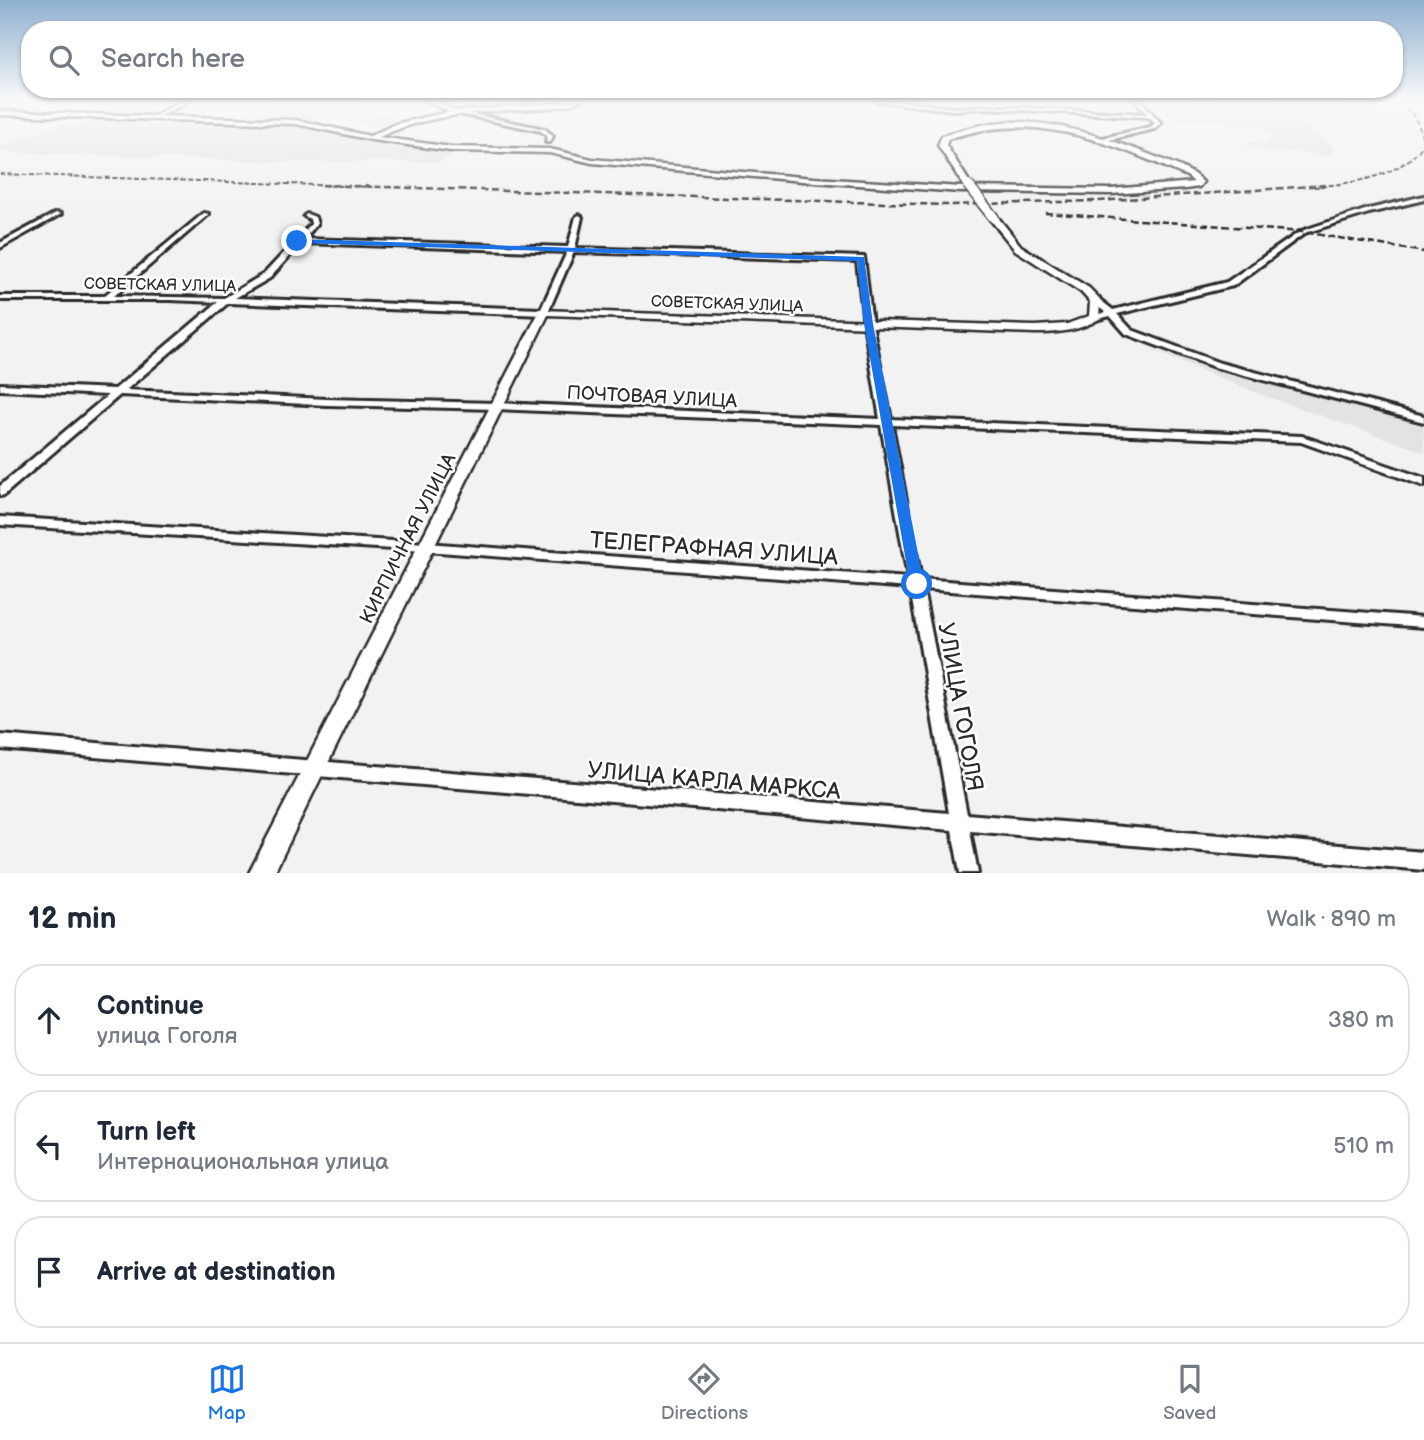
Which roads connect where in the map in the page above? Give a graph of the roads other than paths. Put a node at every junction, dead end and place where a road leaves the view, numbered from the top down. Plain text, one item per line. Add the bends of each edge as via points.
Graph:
1 (399, 142) edge
2 (943, 142) edge
3 (1112, 142) edge
4 (1424, 198) edge
5 (58, 214) dead end
6 (206, 214) dead end
7 (307, 216) dead end
8 (579, 217) dead end
9 (298, 241) junction
10 (0, 246) edge
11 (571, 250) junction
12 (0, 298) edge
13 (106, 298) junction
14 (226, 300) junction
15 (1096, 301) junction
16 (544, 312) junction
17 (1112, 313) junction
18 (1095, 317) junction
19 (868, 324) junction
20 (0, 387) edge
21 (116, 393) junction
22 (497, 407) junction
23 (1424, 419) edge
24 (886, 424) junction
25 (1424, 482) edge
26 (0, 492) edge
27 (0, 520) edge
28 (426, 547) junction
29 (917, 584) junction
30 (1424, 622) edge
31 (0, 742) edge
32 (313, 770) junction
33 (961, 823) junction
34 (1424, 861) edge
35 (261, 873) edge
36 (969, 873) edge

1 - 3 street via 900,187 1087,192 1185,187 1199,182
2 - 15 street, bridge via 967,183 1018,248
4 - 17 street, СОВЕТСКАЯ УЛИЦА via 1303,232 1230,284
5 - 10 street
6 - 13 street
7 - 9 street via 314,224
8 - 11 street, КИРПИЧНАЯ УЛИЦА
9 - 11 street
9 - 14 street via 267,276
11 - 16 street, КИРПИЧНАЯ УЛИЦА
11 - 19 street, УЛИЦА ГОГОЛЯ via 861,259
12 - 13 street, СОВЕТСКАЯ УЛИЦА
13 - 14 street, СОВЕТСКАЯ УЛИЦА
14 - 16 street, СОВЕТСКАЯ УЛИЦА
14 - 21 street
15 - 17 street
15 - 18 street
16 - 19 street, СОВЕТСКАЯ УЛИЦА
16 - 22 street, КИРПИЧНАЯ УЛИЦА
17 - 18 street, СОВЕТСКАЯ УЛИЦА
17 - 23 street via 1129,332 1217,365
18 - 19 street, СОВЕТСКАЯ УЛИЦА via 1052,329
19 - 24 street, УЛИЦА ГОГОЛЯ
20 - 21 street, ПОЧТОВАЯ УЛИЦА
21 - 22 street, ПОЧТОВАЯ УЛИЦА
21 - 26 street
22 - 24 street, ПОЧТОВАЯ УЛИЦА
22 - 28 street, КИРПИЧНАЯ УЛИЦА
24 - 25 street, ПОЧТОВАЯ УЛИЦА via 1302,439
24 - 29 street, УЛИЦА ГОГОЛЯ
27 - 28 street, ТЕЛЕГРАФНАЯ УЛИЦА
28 - 29 street, ТЕЛЕГРАФНАЯ УЛИЦА
28 - 32 street, КИРПИЧНАЯ УЛИЦА
29 - 30 street, ТЕЛЕГРАФНАЯ УЛИЦА
29 - 33 street, УЛИЦА ГОГОЛЯ
31 - 32 street, УЛИЦА КАРЛА МАРКСА
32 - 33 street, УЛИЦА КАРЛА МАРКСА
32 - 35 street, КИРПИЧНАЯ УЛИЦА
33 - 34 street, УЛИЦА КАРЛА МАРКСА
33 - 36 street, УЛИЦА ГОГОЛЯ

